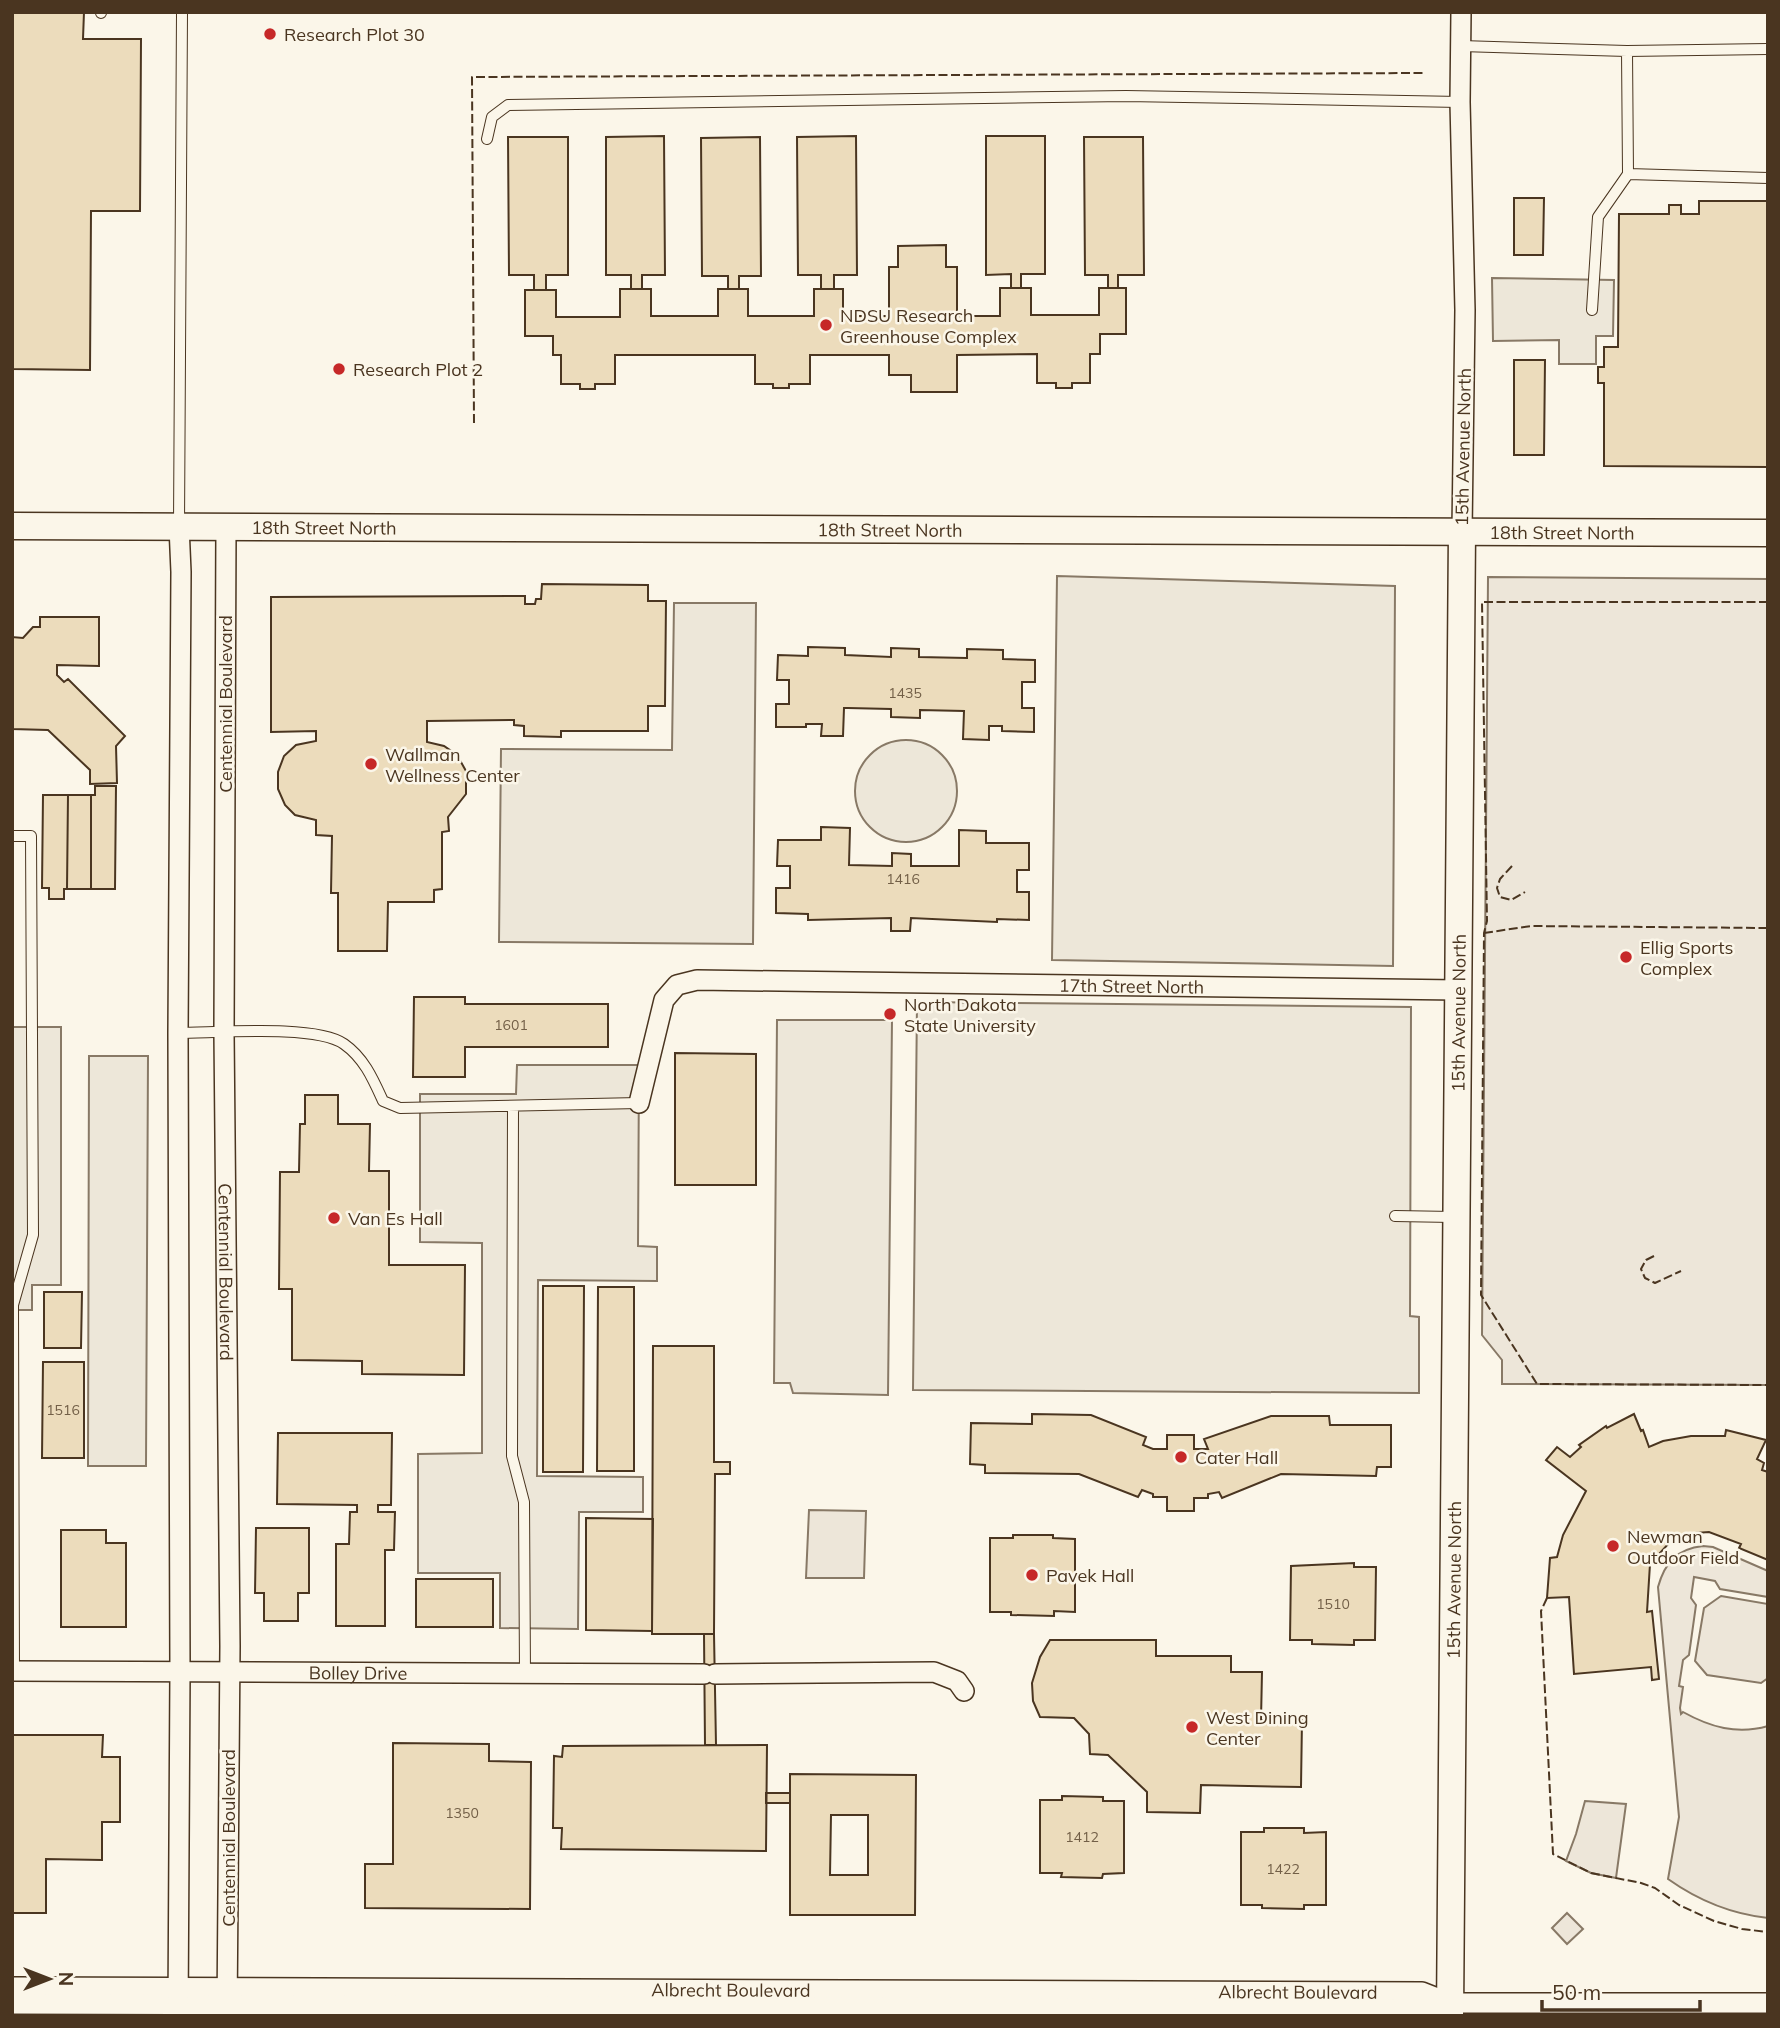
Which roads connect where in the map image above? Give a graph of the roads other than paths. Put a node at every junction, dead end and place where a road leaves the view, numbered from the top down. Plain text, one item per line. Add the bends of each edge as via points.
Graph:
1 (182, 12) edge
2 (1461, 12) edge
3 (1461, 46) junction
4 (1768, 49) edge
5 (1627, 51) junction
6 (1460, 102) junction
7 (487, 139) dead end
8 (1628, 174) junction
9 (1768, 178) edge
10 (1592, 310) dead end
11 (12, 526) edge
12 (179, 526) junction
13 (226, 526) junction
14 (1462, 531) junction
15 (1768, 533) edge
16 (12, 836) edge
17 (1458, 990) junction
18 (178, 1032) junction
19 (224, 1032) junction
20 (639, 1103) joint
21 (513, 1106) junction
22 (1395, 1216) dead end
23 (1457, 1217) junction
24 (13, 1671) edge
25 (180, 1671) junction
26 (228, 1671) junction
27 (524, 1674) junction
28 (964, 1691) dead end
29 (12, 1987) edge
30 (178, 2003) edge
31 (227, 2003) edge
32 (1768, 2003) edge
33 (12, 2004) edge
34 (701, 2004) edge
35 (1450, 2010) edge

1 - 12 lane
2 - 3 street, 15th Avenue North
3 - 5 lane
3 - 6 street, 15th Avenue North
4 - 5 lane
5 - 8 lane
6 - 7 lane via 1126,96 508,105 492,117
6 - 14 street, 15th Avenue North via 1465,310
8 - 9 lane
8 - 10 lane via 1598,216
11 - 12 street, 18th Street North
12 - 13 street, 18th Street North
12 - 18 street
13 - 14 street, 18th Street North
13 - 19 street, Centennial Boulevard
14 - 15 street, 18th Street North
14 - 17 street, 15th Avenue North
16 - 24 lane via 31,836 33,1222 13,1305
17 - 20 street, 17th Street North via 697,980 677,985 664,1000
17 - 23 street, 15th Avenue North
18 - 19 lane
18 - 25 street
19 - 21 lane via 313,1032 343,1042 369,1069 383,1101 400,1108
19 - 26 street, Centennial Boulevard
20 - 21 lane
21 - 27 lane via 512,1456 524,1502
22 - 23 lane
23 - 35 street, 15th Avenue North
24 - 25 street, Bolley Drive
25 - 26 street, Bolley Drive
25 - 30 street
26 - 27 street, Bolley Drive
26 - 31 street, Centennial Boulevard
27 - 28 street, Bolley Drive via 934,1672 957,1681
29 - 30 street, Albrecht Boulevard
30 - 31 street, Albrecht Boulevard
30 - 33 street, Albrecht Boulevard
31 - 34 street, Albrecht Boulevard
32 - 35 street, Albrecht Boulevard
34 - 35 street, Albrecht Boulevard

